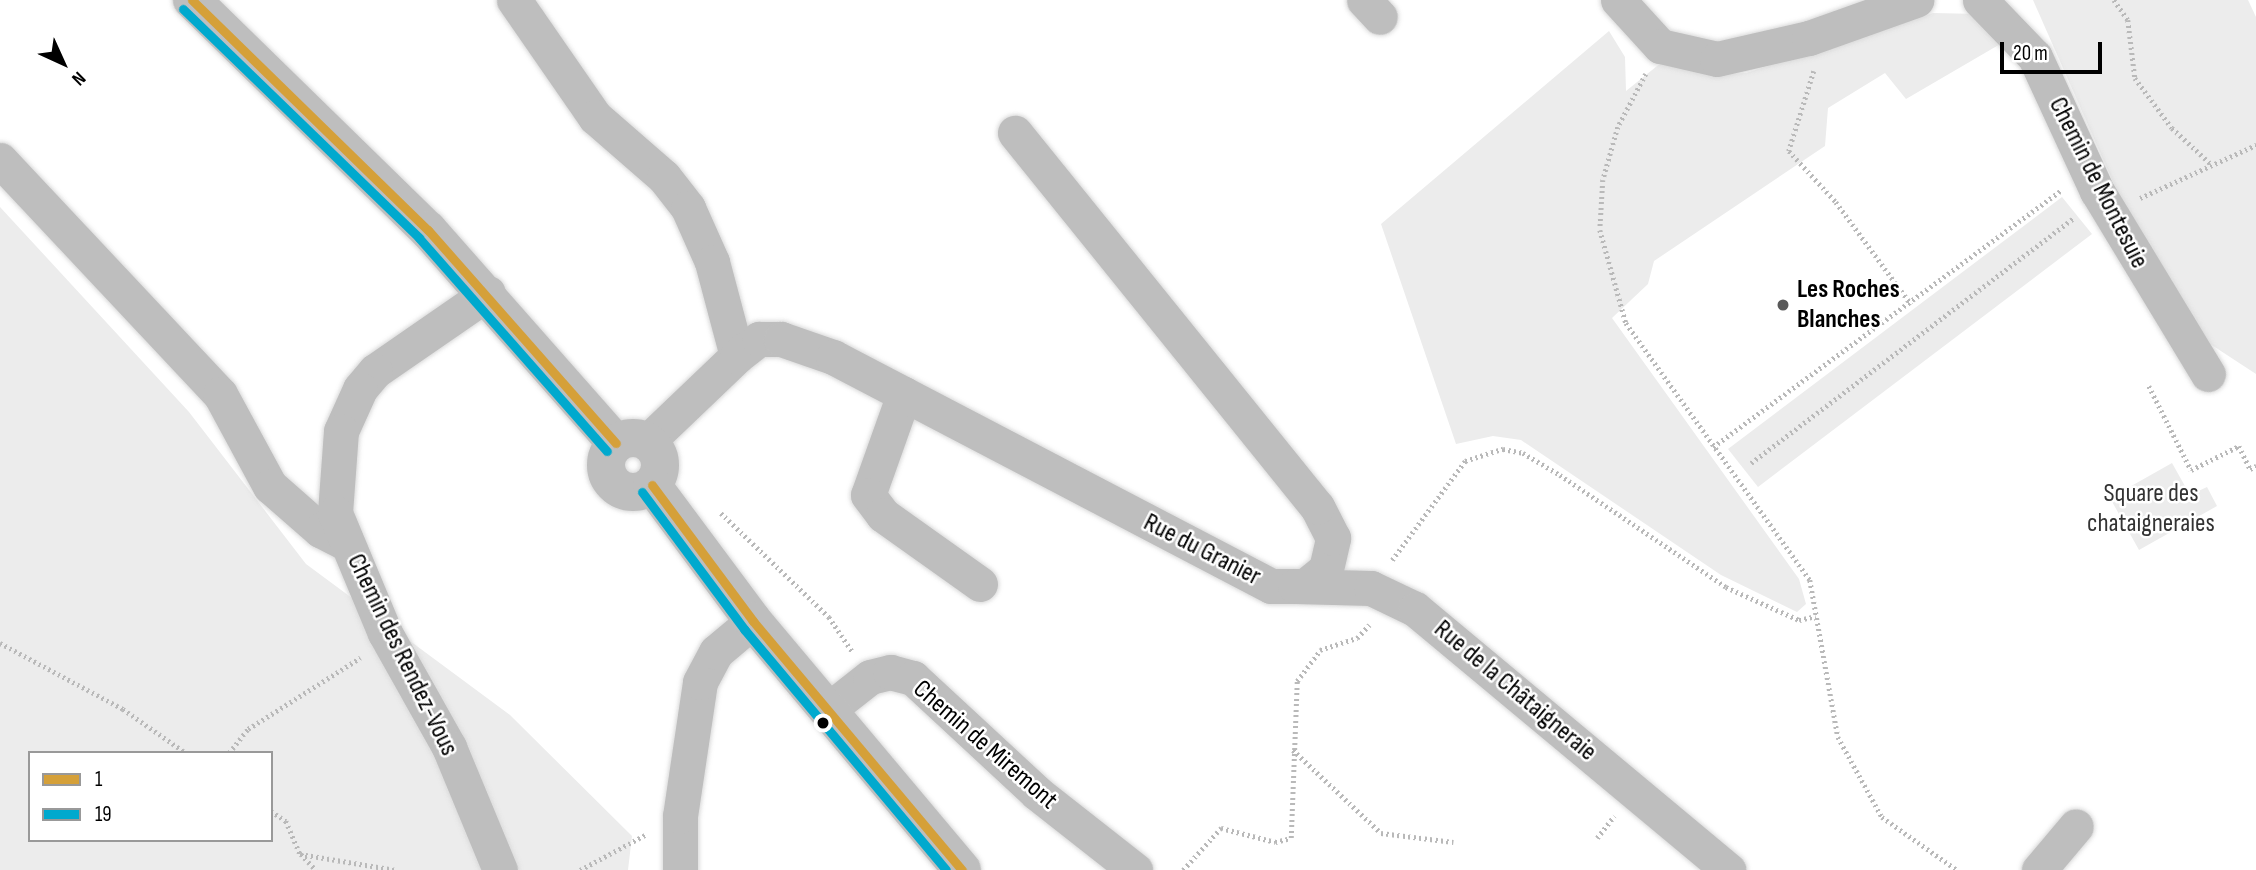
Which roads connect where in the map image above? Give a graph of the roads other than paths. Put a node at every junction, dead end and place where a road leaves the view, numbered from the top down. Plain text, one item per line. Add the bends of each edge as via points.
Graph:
1 (192, 0) edge
2 (514, 0) edge
3 (1618, 0) edge
4 (1916, 0) edge
5 (1980, 0) edge
6 (1014, 133) dead end
7 (0, 160) edge
8 (488, 293) junction
9 (737, 356) junction
10 (2208, 374) dead end
11 (904, 394) junction
12 (632, 442) junction
13 (346, 543) junction
14 (980, 584) dead end
15 (1271, 586) junction
16 (753, 621) junction
17 (828, 710) junction
18 (2076, 827) dead end
19 (500, 870) edge
20 (680, 870) edge
21 (962, 870) edge
22 (1135, 870) edge
23 (1728, 870) edge
24 (2039, 870) edge

1 - 8 main road
2 - 9 street via 595,117 664,177 688,208 712,262
3 - 4 street via 1660,46 1717,59 1809,38
5 - 10 street, Chemin de Montesuie via 2035,57 2114,223
6 - 15 street, Rue du Granier via 1317,507 1334,538 1326,569 1305,586
7 - 13 street via 220,394 270,486 320,530
8 - 12 main road
8 - 13 street, Chemin des Rendez-Vous via 375,371 350,407 336,478 335,513
9 - 11 street, Rue du Granier via 759,339 781,339 806,345
9 - 12 street, Rue du Granier
11 - 14 street via 868,495 883,515
11 - 15 street, Rue du Granier
12 - 16 main road via 607,458 612,482 627,492 664,499
13 - 19 street, Chemin des Rendez-Vous via 385,633 449,747
15 - 23 street, Rue de la Châtaigneraie via 1371,588 1415,610 1488,664
16 - 17 main road
16 - 20 street via 716,652 700,682 680,816
17 - 21 main road
17 - 22 street, Chemin de Miremont via 870,677 890,671 913,678 1037,793
18 - 24 street

